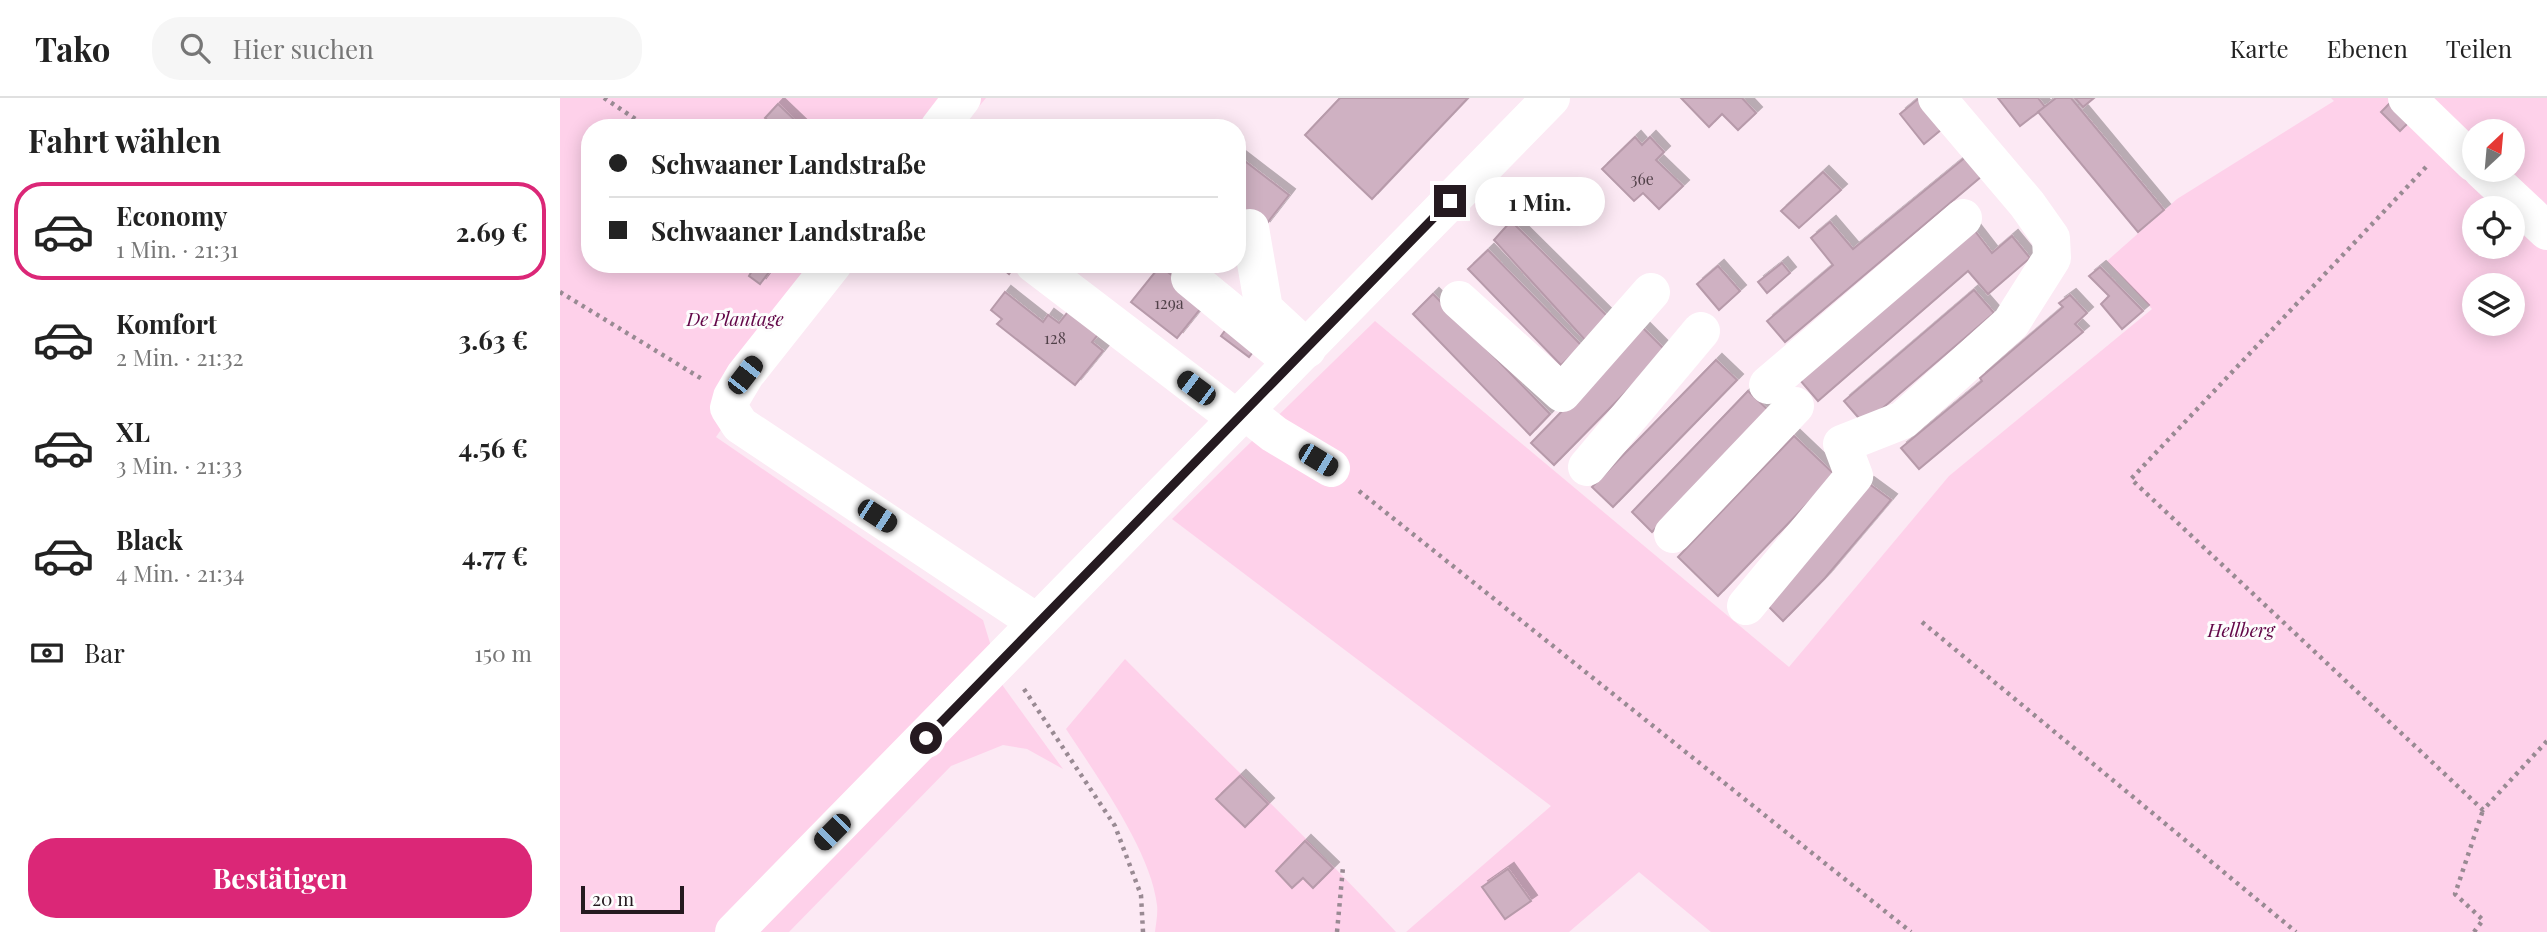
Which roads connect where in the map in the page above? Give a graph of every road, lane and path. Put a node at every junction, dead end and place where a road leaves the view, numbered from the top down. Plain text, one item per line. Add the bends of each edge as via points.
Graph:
1 (604, 98) edge
2 (962, 98) edge
3 (1551, 98) edge
4 (1937, 98) edge
5 (2407, 98) edge
6 (636, 119) edge
7 (946, 119) edge
8 (2462, 151) edge
9 (2462, 153) edge
10 (2495, 182) edge
11 (1963, 218) dead end
12 (1250, 228) dead end
13 (2547, 231) edge
14 (826, 273) edge
15 (1046, 273) edge
16 (1190, 278) dead end
17 (560, 292) edge
18 (1651, 292) dead end
19 (1459, 300) dead end
20 (1700, 331) dead end
21 (1300, 356) junction
22 (732, 397) junction
23 (1241, 415) junction
24 (1587, 467) dead end
25 (1331, 468) joint
26 (1674, 534) dead end
27 (1746, 606) dead end
28 (1036, 622) junction
29 (1922, 622) dead end
30 (1030, 698) dead end
31 (2547, 741) edge
32 (2483, 810) junction
33 (1343, 866) dead end
34 (734, 932) edge
35 (1143, 932) edge
36 (1337, 932) edge
37 (1911, 932) edge
38 (2296, 932) edge
39 (2474, 932) edge

1 - 6 path
2 - 7 street
3 - 21 street
4 - 27 street via 2027,204 2051,238 2052,258 2011,323 1903,420 1842,444 1854,476
5 - 8 street
9 - 32 path via 2131,479
10 - 13 street
11 - 26 street via 1782,395
12 - 21 street via 1265,309
14 - 22 street
15 - 23 street
16 - 21 street
17 - 22 path
18 - 19 street via 1562,393
20 - 24 street
21 - 23 street
22 - 28 street via 729,408 740,425
23 - 25 street
23 - 28 street
25 - 37 path
28 - 34 street
29 - 38 path
30 - 35 path via 1115,826 1141,895
31 - 32 path
32 - 39 path via 2455,894 2483,920
33 - 36 path

